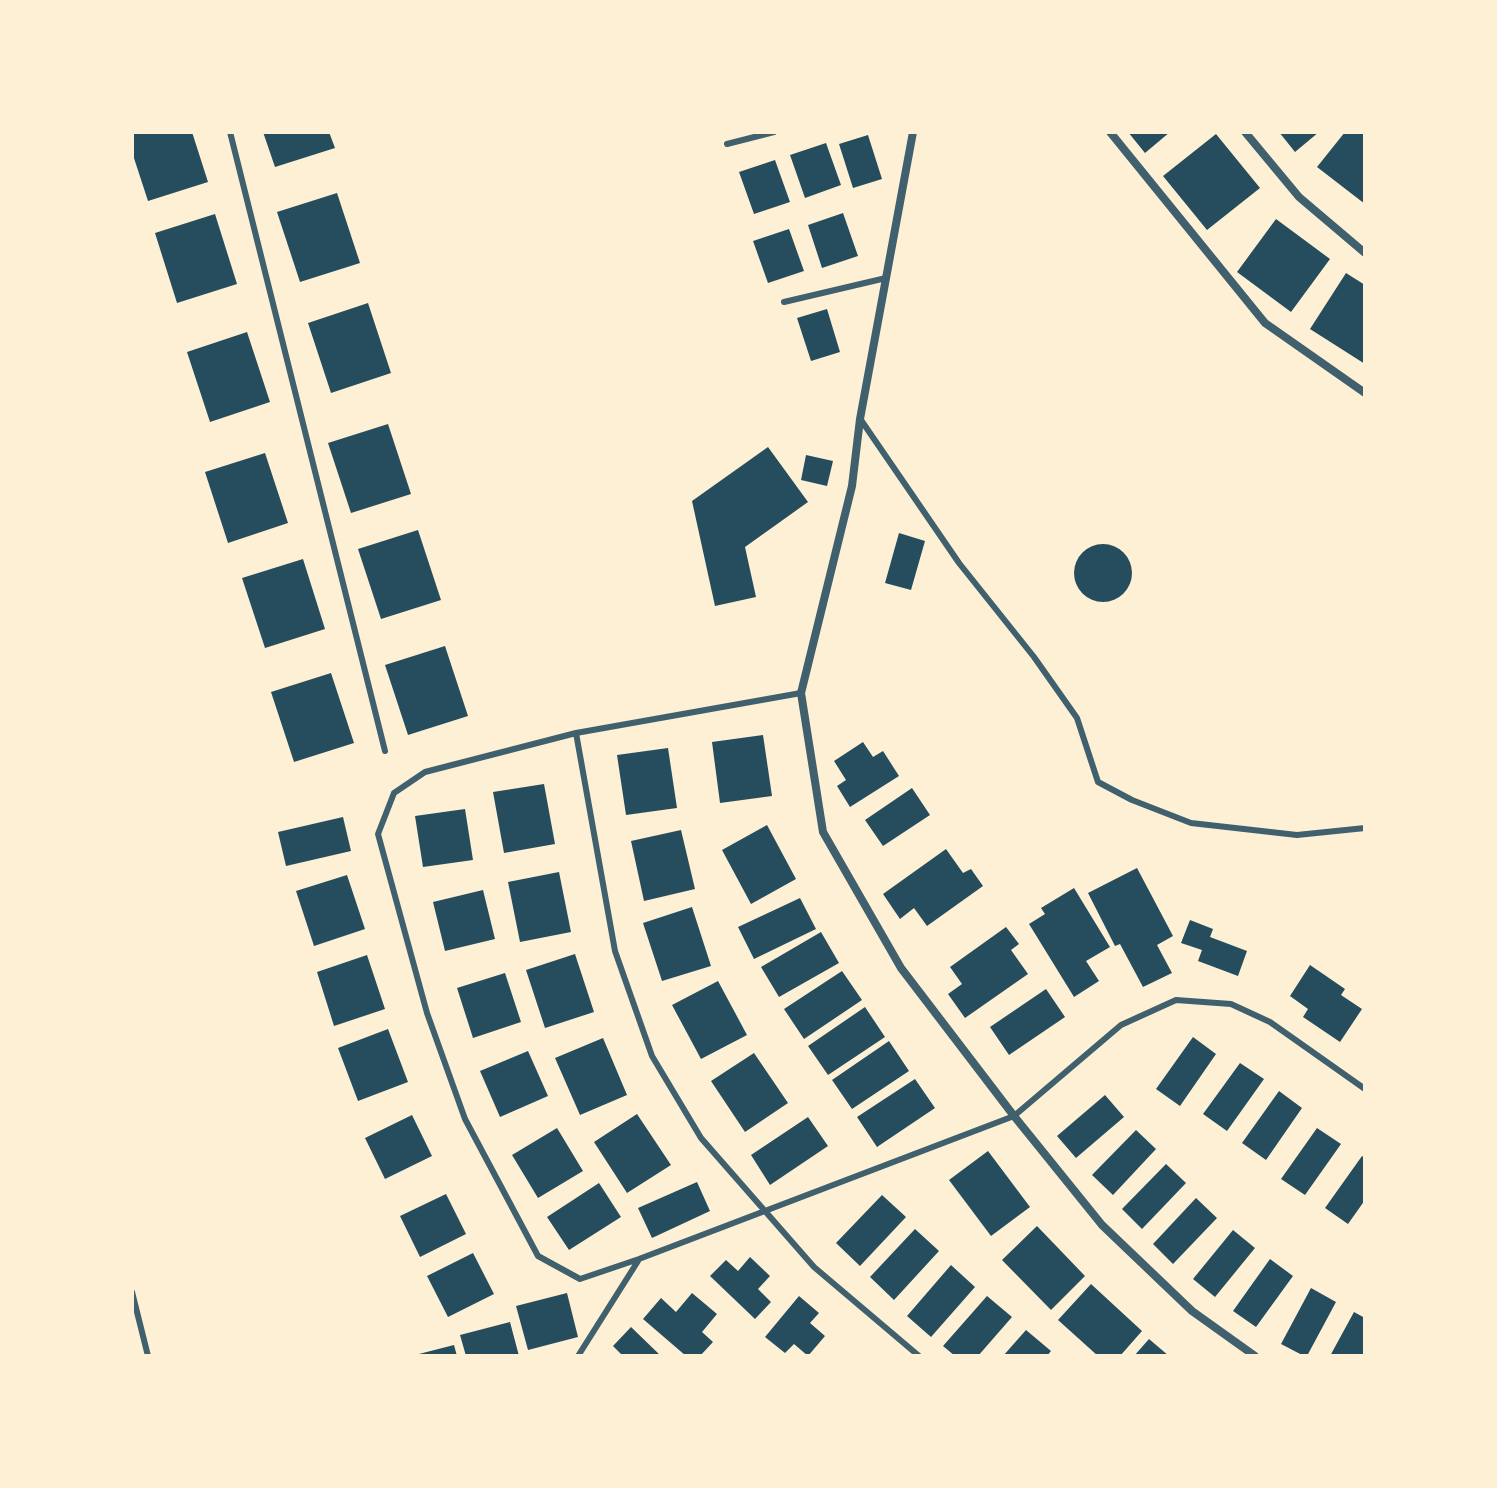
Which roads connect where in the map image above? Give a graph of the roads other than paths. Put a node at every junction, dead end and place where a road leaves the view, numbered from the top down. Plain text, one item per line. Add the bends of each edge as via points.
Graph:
1 (230, 132) edge
2 (774, 132) edge
3 (913, 132) edge
4 (1110, 132) edge
5 (1245, 132) edge
6 (727, 144) dead end
7 (1365, 253) edge
8 (886, 278) junction
9 (784, 302) dead end
10 (1365, 393) edge
11 (860, 419) junction
12 (801, 693) junction
13 (576, 733) junction
14 (385, 751) dead end
15 (1365, 828) edge
16 (1365, 1089) edge
17 (1014, 1116) junction
18 (765, 1211) junction
19 (639, 1259) junction
20 (132, 1292) edge
21 (148, 1356) edge
22 (578, 1356) edge
23 (919, 1356) edge
24 (1255, 1356) edge

1 - 14 lane
2 - 6 lane
3 - 8 street
4 - 10 street via 1265,323
5 - 7 street via 1299,197
8 - 9 lane
8 - 11 street
11 - 12 street via 852,486
11 - 15 lane via 959,563 1077,718 1098,782 1191,823 1297,835
12 - 13 lane
12 - 17 street via 823,832 901,968
13 - 18 lane via 615,951 652,1056 701,1138
13 - 19 lane via 425,772 394,793 378,834 427,1013 465,1119 538,1256 580,1279
16 - 17 lane via 1270,1022 1231,1004 1176,1000 1121,1025
17 - 18 lane
17 - 24 street via 1102,1225 1192,1311
18 - 19 lane
18 - 23 lane via 814,1267
19 - 22 lane
20 - 21 lane

